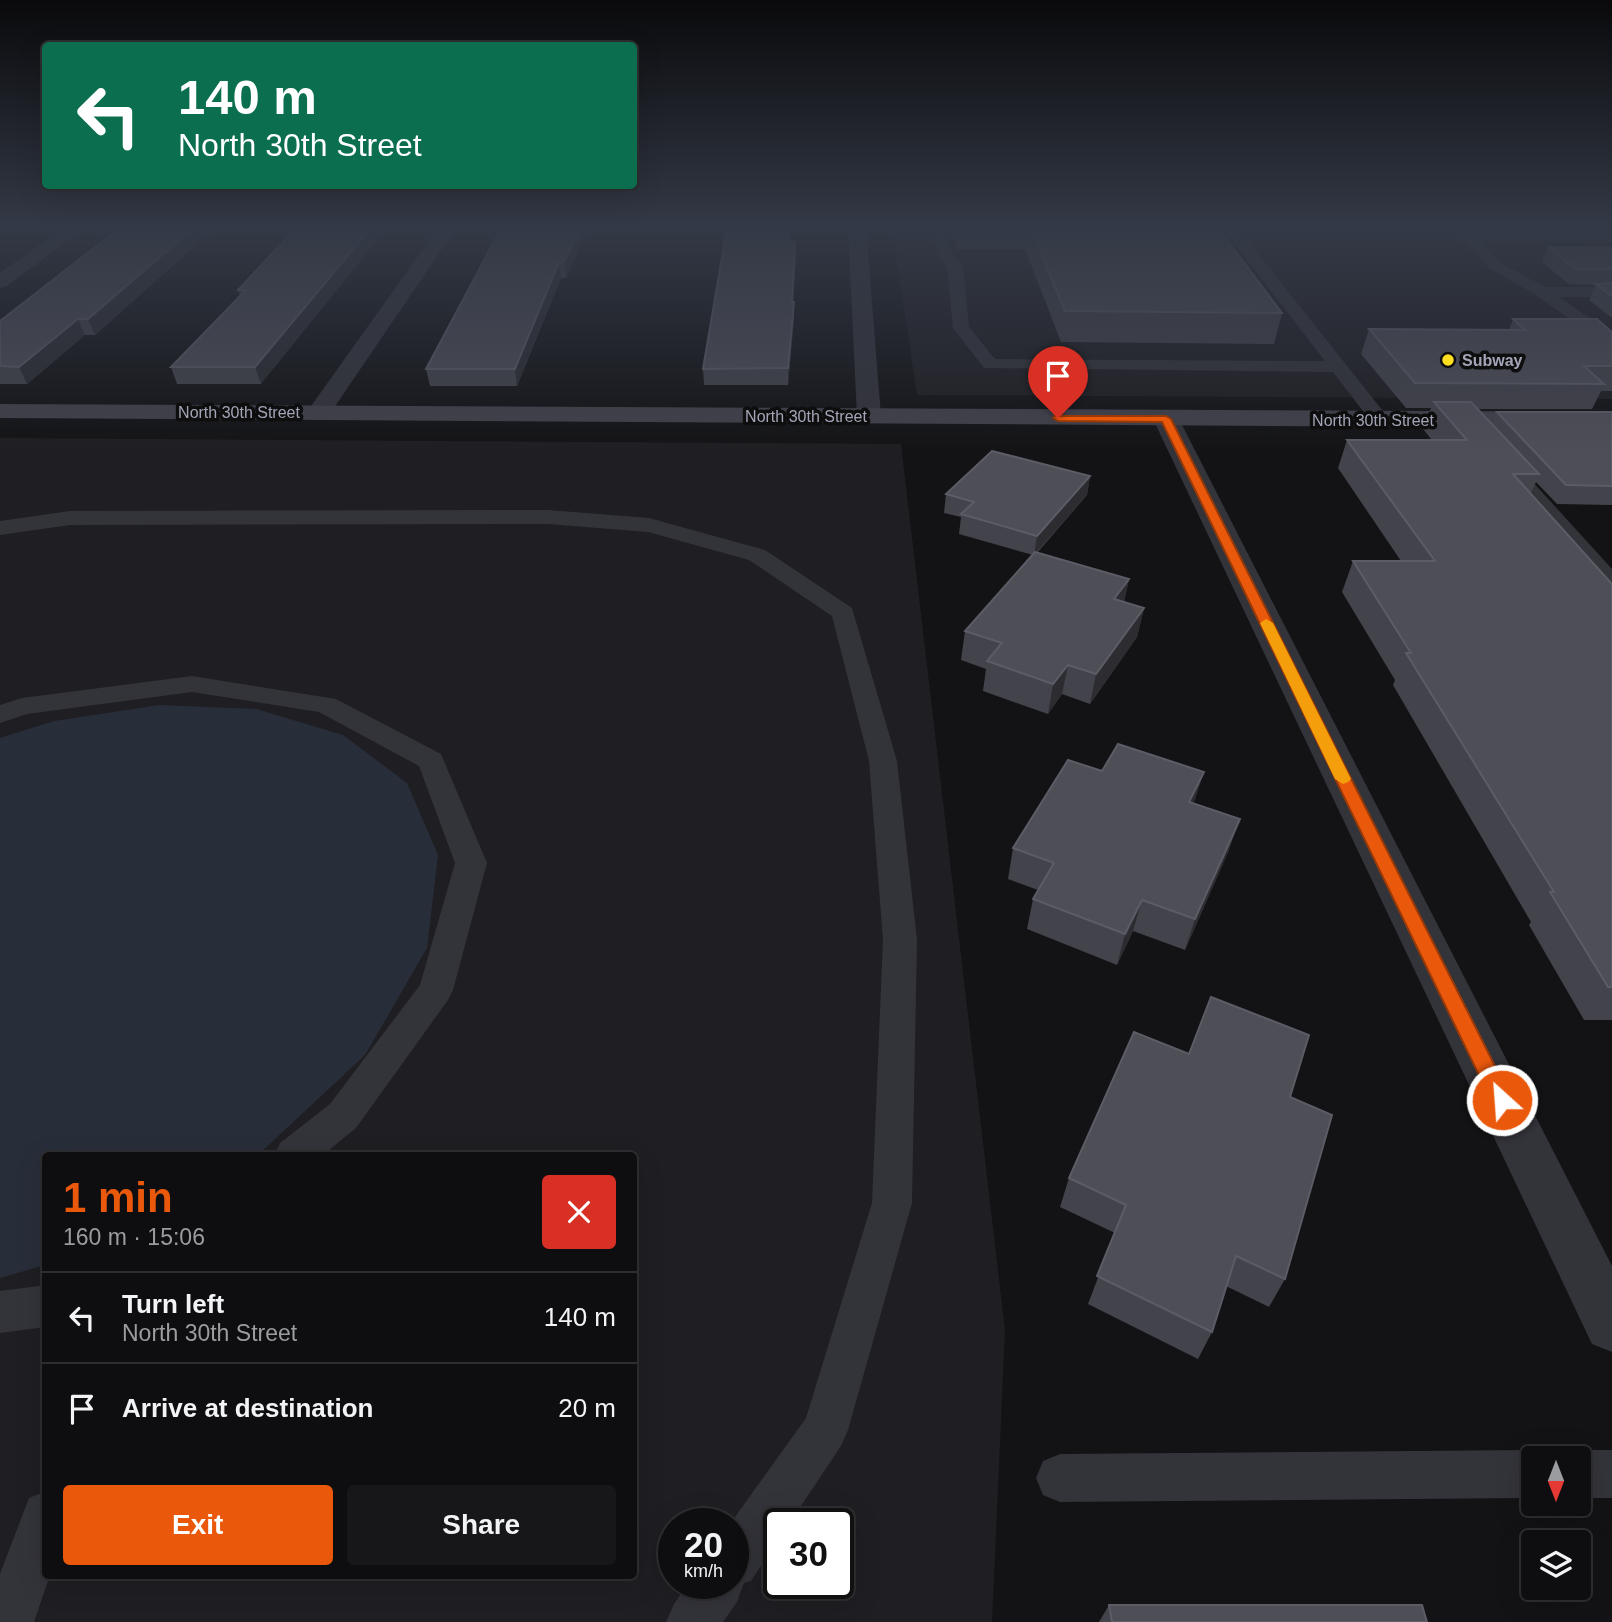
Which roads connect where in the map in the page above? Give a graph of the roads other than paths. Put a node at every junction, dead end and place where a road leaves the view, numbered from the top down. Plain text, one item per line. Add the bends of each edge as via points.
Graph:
1 (395, 303) edge
2 (862, 303) edge
3 (959, 303) edge
4 (1288, 303) edge
5 (1558, 303) edge
6 (1608, 335) edge
7 (1339, 367) junction
8 (0, 411) edge
9 (318, 413) junction
10 (869, 416) junction
11 (1166, 419) junction
12 (1380, 420) junction
13 (1466, 420) junction
14 (1612, 420) edge
15 (0, 528) edge
16 (1612, 583) edge
17 (0, 715) edge
18 (299, 1152) edge
19 (42, 1307) edge
20 (0, 1312) edge
21 (1612, 1324) edge
22 (1521, 1474) edge
23 (1591, 1474) edge
24 (1612, 1474) edge
25 (1060, 1478) dead end
26 (42, 1526) edge
27 (749, 1540) edge
28 (708, 1599) edge
29 (8, 1622) edge
30 (692, 1622) edge

1 - 9 street
2 - 10 street
3 - 7 lane via 961,328 990,364
4 - 7 lane
5 - 6 lane
7 - 12 lane
8 - 9 main road, North 30th Street
9 - 10 main road, North 30th Street
10 - 11 main road, North 30th Street
11 - 12 main road, North 30th Street
11 - 21 street
12 - 13 main road, North 30th Street
13 - 14 main road, North 30th Street
13 - 16 lane
15 - 27 lane via 70,518 548,517 649,525 757,555 843,613 883,761 900,940 892,1203 825,1430
17 - 18 lane via 22,706 192,684 326,705 431,761 471,863 436,989 343,1116
19 - 20 lane
22 - 25 lane
23 - 24 lane
26 - 29 lane
28 - 30 lane

